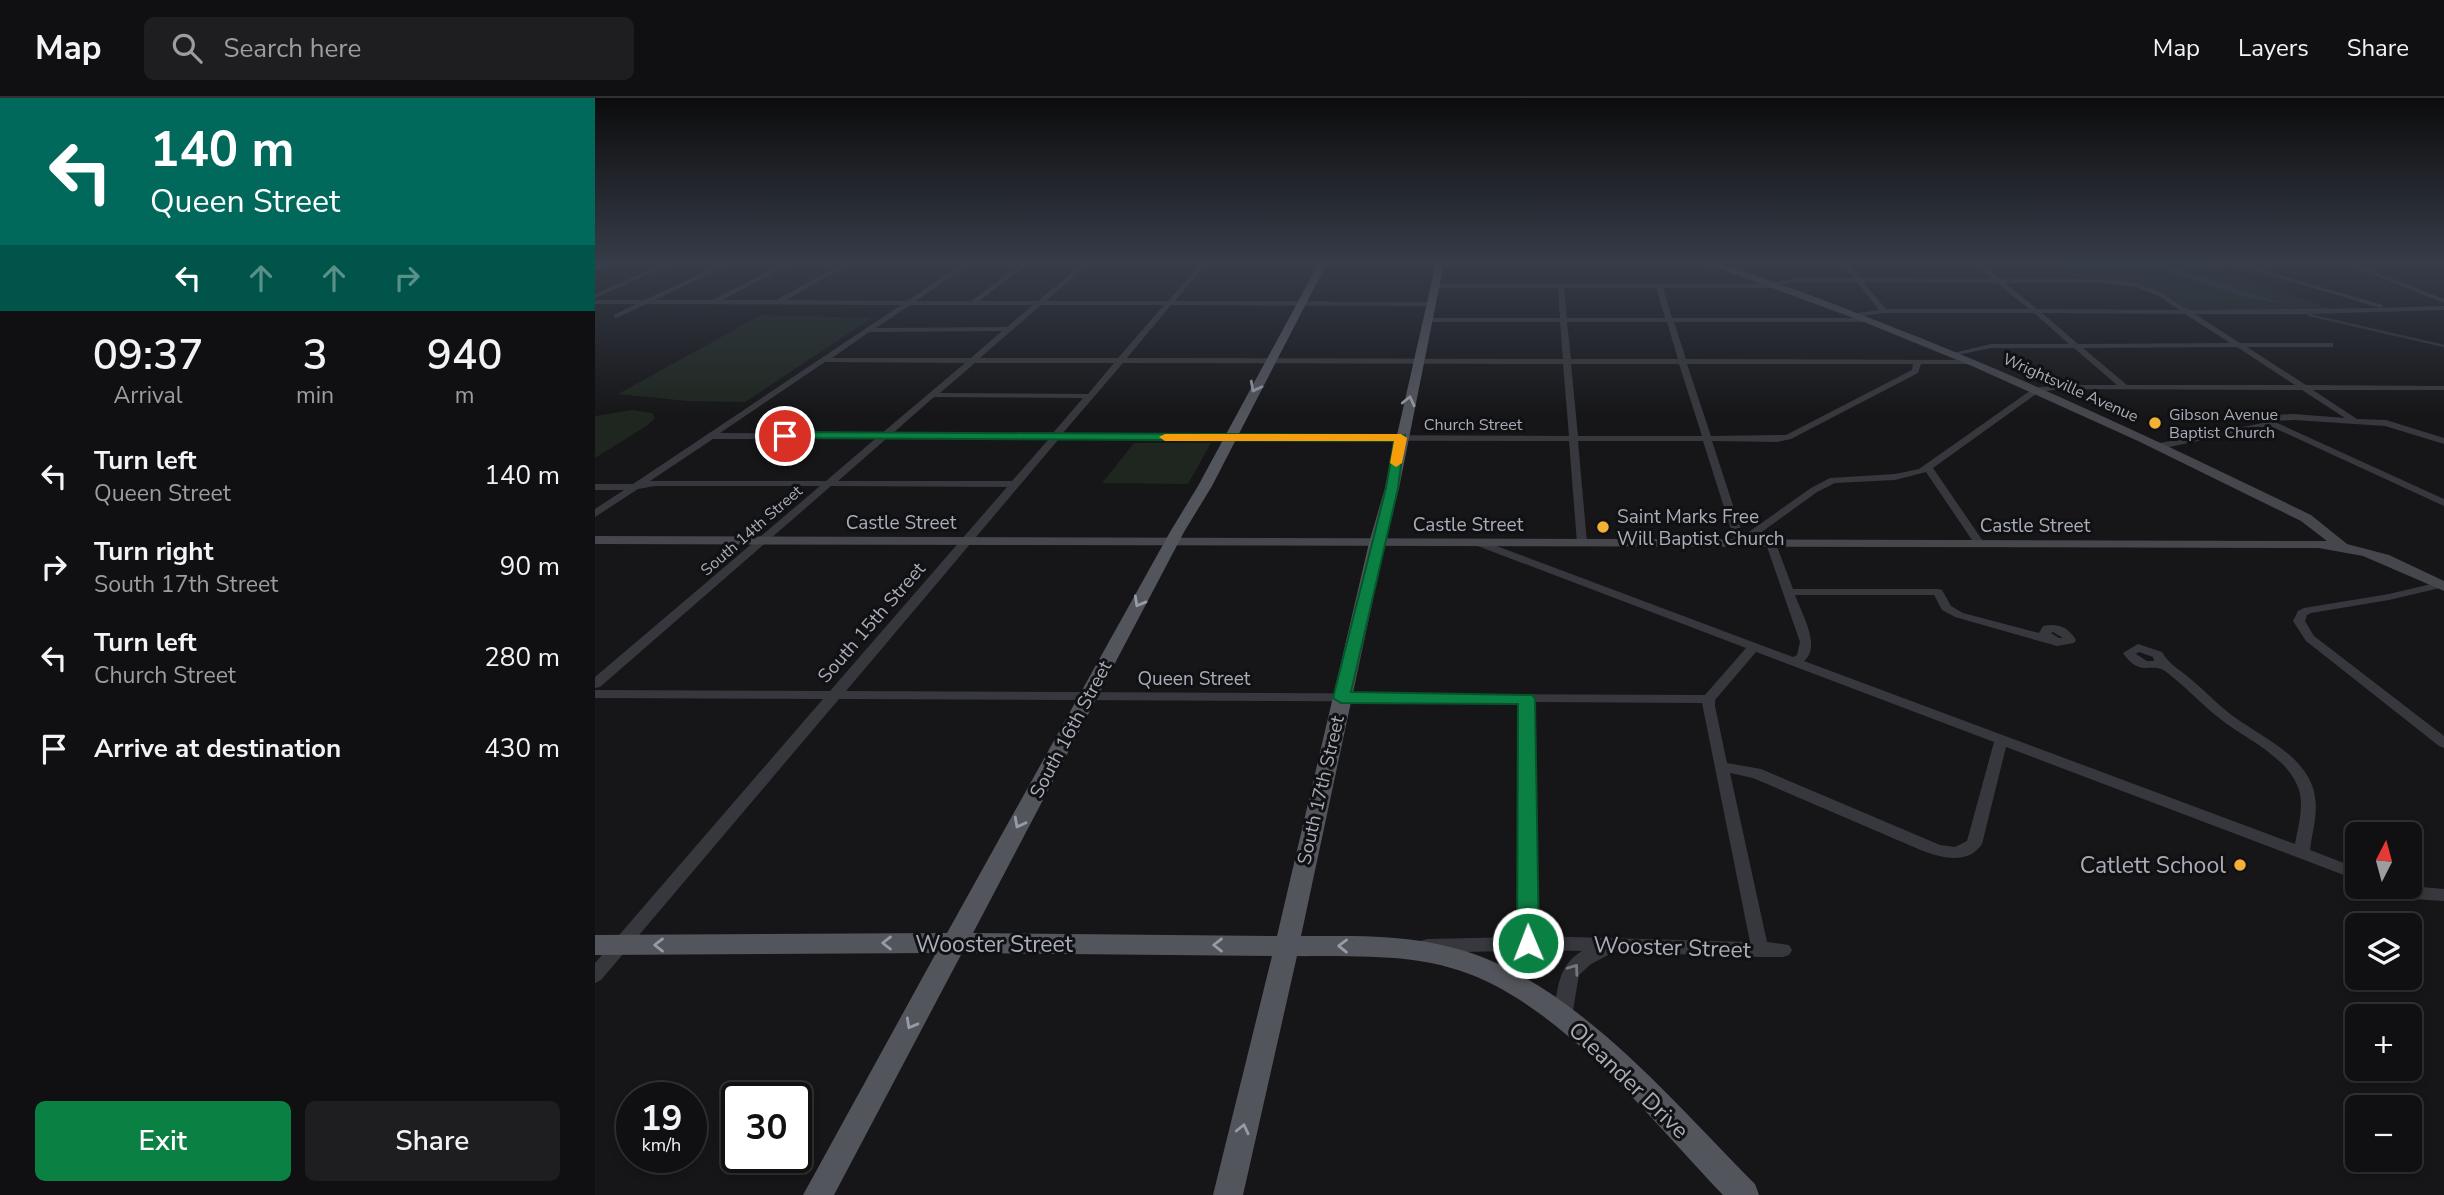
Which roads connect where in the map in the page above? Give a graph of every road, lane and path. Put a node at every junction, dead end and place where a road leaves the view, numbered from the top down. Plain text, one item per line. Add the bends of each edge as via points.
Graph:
1 (620, 314) edge
2 (891, 314) edge
3 (1025, 314) edge
4 (1159, 314) edge
5 (1295, 314) edge
6 (1429, 314) edge
7 (1467, 314) edge
8 (1563, 314) edge
9 (1668, 314) edge
10 (1859, 314) edge
11 (2039, 314) edge
12 (2189, 314) edge
13 (1853, 315) joint
14 (616, 316) dead end
15 (1865, 319) junction
16 (1564, 320) junction
17 (1670, 321) junction
18 (1007, 329) junction
19 (868, 330) junction
20 (2330, 345) dead end
21 (2076, 346) junction
22 (2240, 347) junction
23 (1953, 354) junction
24 (823, 360) junction
25 (971, 360) junction
26 (1119, 361) junction
27 (1269, 361) junction
28 (1418, 362) junction
29 (1567, 362) junction
30 (1683, 362) junction
31 (1918, 362) junction
32 (1970, 362) junction
33 (2126, 388) junction
34 (2304, 388) junction
35 (2444, 388) edge
36 (2037, 390) junction
37 (930, 395) junction
38 (1090, 396) junction
39 (2354, 420) junction
40 (2269, 422) junction
41 (711, 436) junction
42 (883, 436) junction
43 (1055, 437) junction
44 (1228, 437) junction
45 (1401, 438) junction
46 (1574, 438) junction
47 (1707, 438) junction
48 (2444, 441) edge
49 (2160, 446) junction
50 (1927, 466) junction
51 (827, 484) junction
52 (1014, 484) junction
53 (595, 487) edge
54 (635, 487) junction
55 (2444, 503) edge
56 (595, 514) edge
57 (595, 540) edge
58 (763, 541) junction
59 (965, 541) junction
60 (1172, 542) junction
61 (1377, 543) junction
62 (1479, 543) junction
63 (1582, 543) junction
64 (1740, 544) junction
65 (1771, 544) junction
66 (1980, 544) junction
67 (2342, 546) junction
68 (2443, 586) edge
69 (1788, 592) junction
70 (2049, 639) dead end
71 (1754, 648) junction
72 (1794, 661) junction
73 (2161, 663) dead end
74 (595, 684) edge
75 (595, 694) edge
76 (834, 695) junction
77 (1088, 697) junction
78 (1341, 698) junction
79 (1526, 699) junction
80 (1709, 699) junction
81 (2001, 740) junction
82 (2444, 743) edge
83 (1721, 767) junction
84 (2302, 853) junction
85 (2345, 869) edge
86 (2422, 894) edge
87 (2444, 895) edge
88 (955, 943) junction
89 (1528, 943) junction
90 (1615, 944) junction
91 (595, 945) edge
92 (621, 945) junction
93 (1286, 946) junction
94 (1392, 947) junction
95 (1760, 950) junction
96 (1783, 950) dead end
97 (595, 975) edge
98 (1504, 978) joint
99 (1563, 1016) junction
100 (818, 1195) edge
101 (1228, 1195) edge
102 (1744, 1195) edge

1 - 14 street
2 - 19 street
3 - 18 street, South 14th Street
4 - 26 street, South 15th Street
5 - 27 main road, South 16th Street
6 - 28 main road, South 17th Street
7 - 16 street
8 - 16 street
9 - 17 street
10 - 13 street
11 - 21 street
12 - 22 street
13 - 15 street, Wrightsville Avenue
15 - 17 street
15 - 23 street, Wrightsville Avenue
16 - 17 street
16 - 29 street
17 - 30 street
18 - 19 street
18 - 25 street, South 14th Street
19 - 24 street
20 - 22 street
21 - 22 street
21 - 23 street via 1987,346
21 - 33 street
22 - 34 street
23 - 32 street, Wrightsville Avenue
24 - 25 street
24 - 41 street
25 - 26 street
25 - 37 street, South 14th Street
26 - 27 street
26 - 38 street, South 15th Street
27 - 28 street
27 -> 44 main road, South 16th Street
28 - 29 street
45 -> 28 main road, South 17th Street
29 - 30 street
29 - 46 street
30 - 31 street
30 - 47 street
31 - 32 street
31 - 47 street, Church Street via 1915,370 1791,436
32 - 36 street, Wrightsville Avenue
33 - 34 street
33 - 36 street
34 - 35 street
34 - 39 street
36 - 49 street, Wrightsville Avenue
36 - 50 street
37 - 38 street
37 - 42 street, South 14th Street
38 - 43 street, South 15th Street
39 - 40 street via 2281,416
39 - 48 street via 2403,427
40 - 49 street
40 - 55 street
41 - 42 street, Church Street
41 - 54 street
42 - 43 street, Church Street
42 - 51 street, South 14th Street
43 - 44 street, Church Street
43 - 52 street, South 15th Street
44 - 45 street, Church Street
44 - 60 main road, South 16th Street
45 - 46 street, Church Street
45 - 61 main road, South 17th Street
46 - 47 street, Church Street
46 - 63 street
47 - 64 street
49 - 67 street, Wrightsville Avenue via 2307,518
50 - 64 street via 1914,474 1827,483
50 - 66 street
51 - 52 street
51 - 54 street via 655,483
51 - 58 street, South 14th Street
52 - 59 street, South 15th Street
53 - 54 street
54 - 56 street
57 - 58 street, Castle Street
58 - 59 street, Castle Street
58 - 74 street, South 14th Street
59 - 60 street, Castle Street
59 - 76 street, South 15th Street
60 - 61 street, Castle Street
60 -> 77 main road, South 16th Street
61 - 62 street, Castle Street
61 - 78 main road, South 17th Street
62 - 63 street, Castle Street
62 - 71 street
63 - 64 street, Castle Street
64 - 65 street, Castle Street
65 - 66 street, Castle Street
65 - 69 street
66 - 67 street, Castle Street
67 - 68 street, Wrightsville Avenue
68 - 82 street via 2308,610 2299,618 2310,638
69 - 70 street via 1938,592 1946,608 1959,615
69 - 72 street via 1806,642 1803,657
71 - 72 street
71 - 80 street
72 - 81 street
73 - 84 street via 2295,770 2308,795
75 - 76 street, Queen Street
76 - 77 street, Queen Street
76 - 92 street, South 15th Street
77 - 78 street, Queen Street
77 -> 88 main road, South 16th Street
78 - 79 street, Queen Street
78 - 93 main road, South 17th Street
79 - 80 street, Queen Street
79 - 89 street
80 - 83 street
81 - 83 street via 1972,847 1965,852 1952,853 1906,837 1755,773
81 - 84 street
83 - 95 street
84 - 85 street
86 - 87 street
88 -> 92 main road, Wooster Street
93 -> 88 main road, Wooster Street
88 -> 100 main road, South 16th Street
89 - 90 street, Wooster Street
89 - 94 street, Wooster Street
90 - 95 street, Wooster Street
99 -> 90 street via 1567,978 1574,965
91 - 92 main road, Wooster Street
92 - 97 street, South 15th Street
94 -> 93 main road, Wooster Street
101 -> 93 main road, South 17th Street
94 - 98 main road, Wooster Street via 1437,953
95 - 96 street, Wooster Street
98 - 99 main road, Oleander Drive
99 - 102 main road, Oleander Drive via 1595,1042

